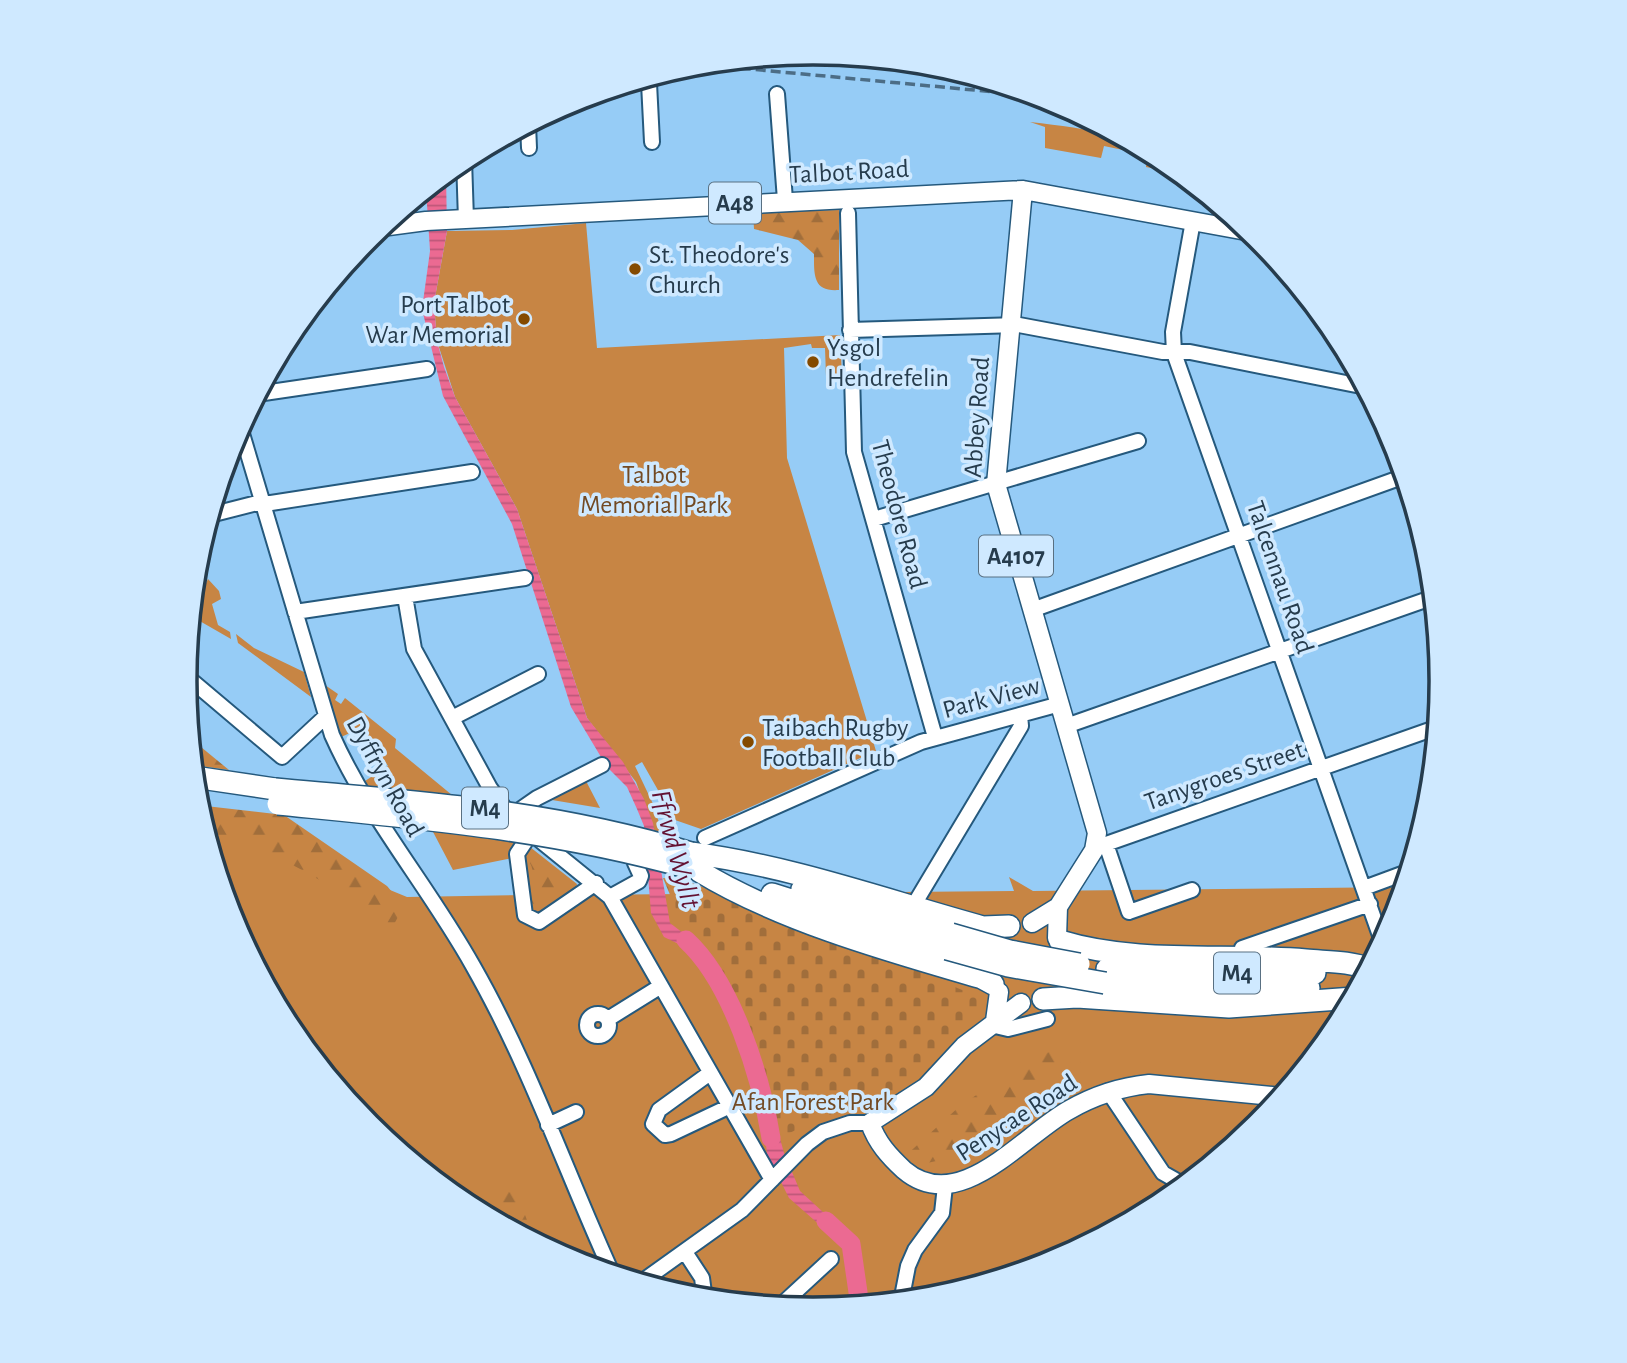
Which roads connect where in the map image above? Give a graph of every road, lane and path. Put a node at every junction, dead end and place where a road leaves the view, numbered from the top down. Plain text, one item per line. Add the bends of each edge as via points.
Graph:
1 (649, 87) edge
2 (776, 94) dead end
3 (528, 135) edge
4 (652, 142) dead end
5 (529, 148) dead end
6 (464, 174) edge
7 (1023, 190) junction
8 (785, 200) junction
9 (848, 213) dead end
10 (466, 220) junction
11 (1193, 221) junction
12 (400, 224) edge
13 (1231, 228) edge
14 (1010, 325) junction
15 (850, 330) junction
16 (1174, 353) junction
17 (427, 369) dead end
18 (1354, 385) edge
19 (269, 392) edge
20 (1138, 441) dead end
21 (245, 443) edge
22 (472, 472) dead end
23 (1396, 479) edge
24 (996, 484) junction
25 (263, 503) junction
26 (221, 513) edge
27 (874, 519) junction
28 (1241, 536) junction
29 (525, 578) dead end
30 (405, 596) junction
31 (1425, 600) edge
32 (1032, 610) junction
33 (295, 612) junction
34 (1281, 651) junction
35 (538, 674) dead end
36 (197, 685) edge
37 (1060, 704) junction
38 (1020, 715) junction
39 (325, 717) junction
40 (452, 718) junction
41 (1066, 726) junction
42 (1428, 731) edge
43 (935, 737) junction
44 (602, 765) dead end
45 (1323, 768) junction
46 (205, 780) edge
47 (207, 792) edge
48 (274, 796) junction
49 (510, 817) junction
50 (525, 831) junction
51 (1102, 844) junction
52 (695, 857) junction
53 (635, 863) dead end
54 (1399, 875) edge
55 (596, 883) junction
56 (1364, 888) junction
57 (1192, 890) dead end
58 (610, 897) junction
59 (918, 898) dead end
60 (1370, 904) junction
61 (1058, 907) junction
62 (1032, 923) junction
63 (1009, 926) junction
64 (1378, 929) edge
65 (1058, 939) junction
66 (1242, 947) dead end
67 (1361, 965) edge
68 (1356, 975) edge
69 (1106, 976) junction
70 (661, 986) junction
71 (1350, 987) edge
72 (996, 988) junction
73 (1342, 999) edge
74 (1021, 1003) junction
75 (1045, 1009) junction
76 (608, 1019) dead end
77 (993, 1023) junction
78 (710, 1073) junction
79 (1108, 1091) junction
80 (1270, 1096) edge
81 (728, 1107) junction
82 (576, 1112) dead end
83 (870, 1123) junction
84 (548, 1125) junction
85 (775, 1177) junction
86 (1176, 1180) edge
87 (945, 1186) junction
88 (685, 1252) junction
89 (831, 1259) dead end
90 (608, 1263) edge
91 (650, 1276) edge
92 (703, 1288) edge
93 (903, 1291) edge
94 (794, 1298) edge

1 - 4 street
2 - 8 street
3 - 5 street
6 - 10 street
7 - 8 main road, Talbot Road / A48
7 - 11 main road, Talbot Road / A48
7 - 14 main road, Abbey Road / A4107
8 - 10 main road, Talbot Road / A48
9 - 15 street, Theodore Road
10 - 12 main road, Talbot Road / A48
11 - 13 main road, Talbot Road / A48
11 - 16 street, Talcennau Road via 1173,332
14 - 15 street
14 - 16 street
14 - 24 main road, Abbey Road / A4107
15 - 27 street, Theodore Road via 854,452
16 - 18 street via 1190,352
16 - 28 street, Talcennau Road
17 - 19 street
20 - 24 street
21 - 25 street, Dyffryn Road
22 - 25 street
23 - 28 street
24 - 27 street
24 - 32 main road, Abbey Road / A4107
25 - 26 street
25 - 33 street, Dyffryn Road
27 - 43 street, Theodore Road
28 - 32 street
28 - 34 street, Talcennau Road
29 - 30 street
30 - 33 street
30 - 40 street via 414,649
31 - 34 street
32 - 37 main road, Abbey Road / A4107
33 - 39 street, Dyffryn Road
34 - 41 street
34 - 45 street, Talcennau Road
35 - 40 street
36 - 39 street via 282,757
37 - 38 street, Park View
37 - 41 main road, Abbey Road / A4107
38 - 43 street, Park View
38 - 59 street via 1021,726
39 - 84 street, Dyffryn Road via 352,777 473,965
40 - 49 street
41 - 51 main road, Abbey Road / A4107
42 - 45 street, Tanygroes Street
43 - 52 street, Park View
44 - 49 street
45 - 51 street, Tanygroes Street
45 - 56 street, Talcennau Road
46 - 48 highway, M4
47 - 48 highway, M4
48 - 52 highway, M4, bridge
49 - 50 street
50 - 55 street
50 - 55 street via 517,854 525,915 540,922
51 - 57 street via 1129,912
51 - 61 main road
52 - 63 highway via 741,860 983,927
52 - 69 highway, M4, bridge via 949,941 1008,966
52 - 72 highway via 737,894
53 - 58 street via 639,881
54 - 56 street
55 - 58 street
56 - 60 street, Talcennau Road
58 - 70 street
60 - 64 street, Talcennau Road
60 - 66 street
61 - 62 main road
61 - 65 main road
62 - 63 main road
62 - 65 main road
63 - 72 main road via 988,950 986,962
65 - 67 highway via 1138,955 1269,957
65 - 75 main road via 1065,955 1063,977
68 - 69 highway, M4 via 1159,972
69 - 71 highway, M4 via 1203,988
70 - 76 street
70 - 78 street
72 - 74 main road
72 - 77 main road
73 - 75 highway via 1229,1007 1077,998
74 - 75 main road
74 - 77 main road
75 - 77 street via 1008,1029
77 - 83 main road via 926,1087
78 - 81 street
78 - 81 street via 659,1110 653,1124 660,1133 671,1134
79 - 80 main road, Penycae Road via 1149,1084
79 - 86 street via 1163,1173
79 - 87 main road, Penycae Road via 1068,1110 973,1178
81 - 85 street
82 - 84 street
83 - 85 street via 850,1123 823,1132
83 - 87 main road via 885,1151 914,1178
84 - 90 street, Dyffryn Road
85 - 88 street via 742,1210
87 - 93 street, Penycae Road via 942,1213 915,1250
88 - 91 street
88 - 92 street
89 - 94 street

